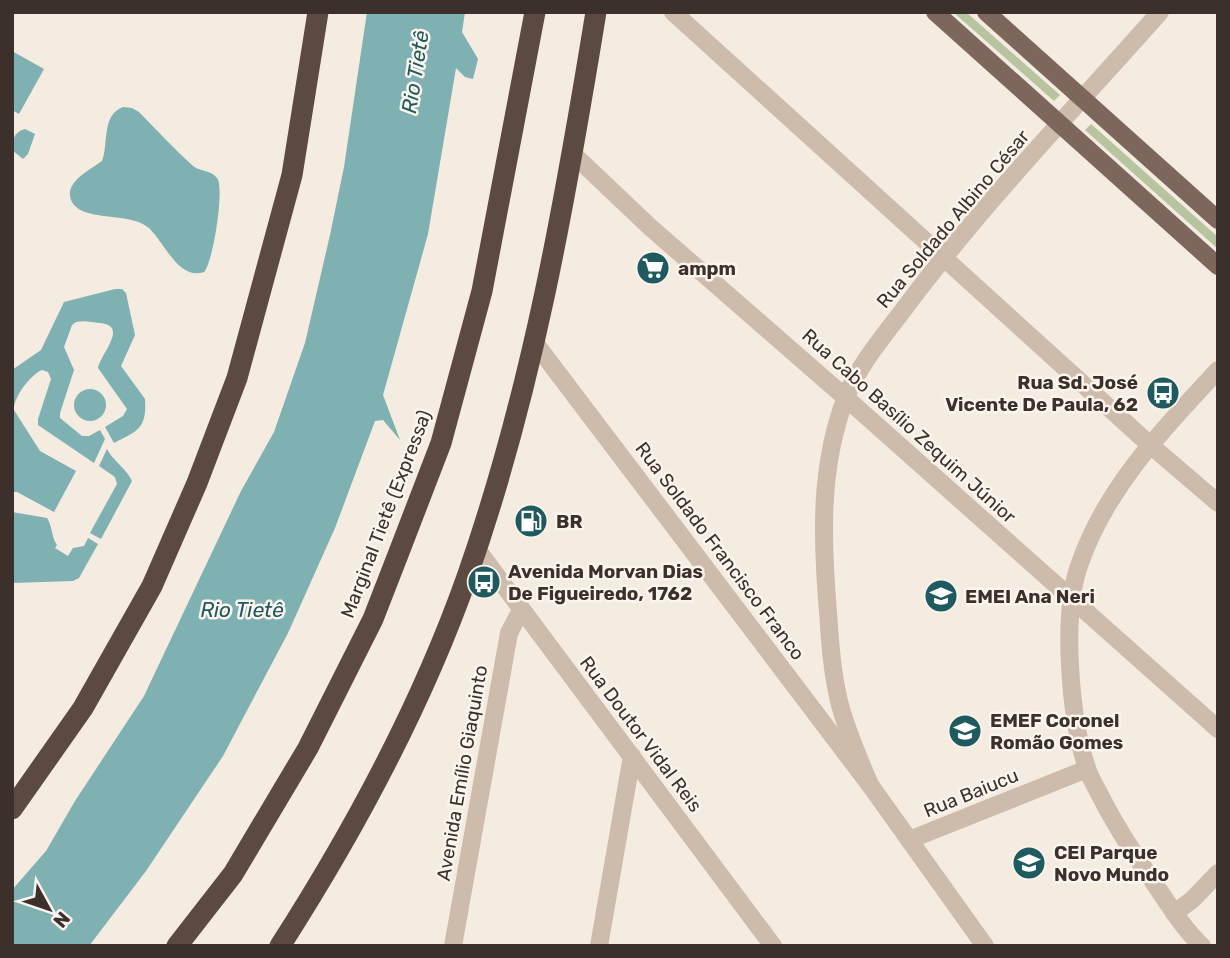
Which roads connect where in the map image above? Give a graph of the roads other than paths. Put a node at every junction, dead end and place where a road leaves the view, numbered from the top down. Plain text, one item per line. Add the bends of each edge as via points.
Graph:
1 (317, 12) edge
2 (535, 12) edge
3 (596, 12) edge
4 (673, 12) edge
5 (935, 12) edge
6 (986, 12) edge
7 (1160, 12) edge
8 (1083, 99) junction
9 (1060, 124) junction
10 (573, 154) junction
11 (1218, 220) edge
12 (944, 257) junction
13 (1218, 266) edge
14 (535, 343) junction
15 (1218, 370) edge
16 (846, 398) junction
17 (1149, 444) junction
18 (1218, 503) edge
19 (476, 548) junction
20 (1072, 600) junction
21 (521, 610) junction
22 (1218, 729) edge
23 (632, 756) junction
24 (43, 768) junction
25 (1087, 769) junction
26 (870, 786) junction
27 (12, 789) edge
28 (12, 809) edge
29 (909, 840) junction
30 (1218, 873) edge
31 (1174, 913) junction
32 (177, 946) edge
33 (280, 946) edge
34 (453, 946) edge
35 (599, 946) edge
36 (773, 946) edge
37 (985, 946) edge
38 (1202, 946) edge

1 - 24 highway via 292,175 237,378 152,586
2 - 32 highway, Marginal Tietê (Expressa) via 482,291 441,443 373,619 308,748 233,874
3 - 10 highway
4 - 12 street
5 - 9 main road
6 - 8 main road
7 - 8 street, Rua Soldado Albino César
8 - 9 street, Rua Soldado Albino César
8 - 11 main road
9 - 12 street, Rua Soldado Albino César
9 - 13 main road
10 - 14 highway
10 - 16 street, Rua Cabo Basílio Zequim Júnior
12 - 16 street, Rua Soldado Albino César via 885,335
12 - 17 street
14 - 19 highway
14 - 26 street, Rua Soldado Francisco Franco
15 - 17 street
16 - 20 street, Rua Cabo Basílio Zequim Júnior
16 - 26 street, Rua Soldado Albino César via 830,451 825,488 824,563 839,702
17 - 18 street
17 - 20 street via 1107,504 1079,564
19 - 21 street, Rua Doutor Vidal Reis
19 - 33 highway via 415,703 313,896
20 - 22 street, Rua Cabo Basílio Zequim Júnior
20 - 25 street via 1074,708
21 - 23 street, Rua Doutor Vidal Reis
21 - 34 street, Avenida Emílio Giaquinto via 509,633
23 - 35 street
23 - 36 street, Rua Doutor Vidal Reis
24 - 27 highway
24 - 28 highway
25 - 29 street, Rua Baiucu
25 - 31 street via 1116,827
26 - 29 street
29 - 37 street
30 - 31 street
31 - 38 street

